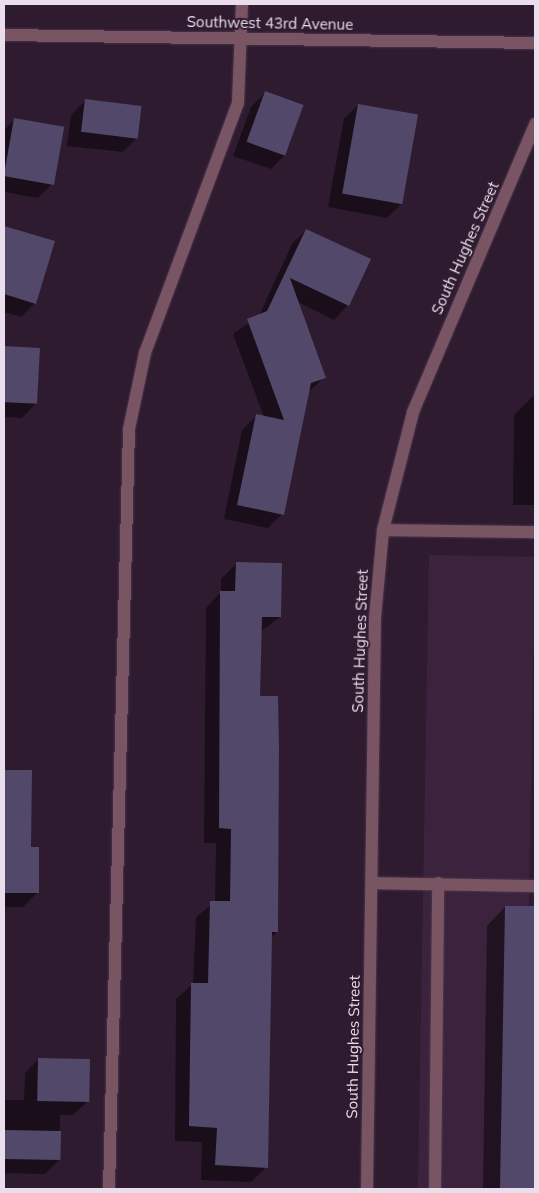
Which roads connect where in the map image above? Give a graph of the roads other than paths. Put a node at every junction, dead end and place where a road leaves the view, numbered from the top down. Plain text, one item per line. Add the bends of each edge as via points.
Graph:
1 (242, 4) edge
2 (4, 35) edge
3 (242, 39) junction
4 (535, 43) edge
5 (535, 124) edge
6 (383, 530) junction
7 (535, 532) edge
8 (372, 883) junction
9 (438, 883) junction
10 (535, 886) edge
11 (109, 1189) edge
12 (367, 1189) edge
13 (435, 1189) edge

1 - 3 street
2 - 3 street, Southwest 43rd Avenue
3 - 4 street, Southwest 43rd Avenue
3 - 11 street via 238,103 145,353 129,429
5 - 6 street, South Hughes Street via 413,412
6 - 7 street
6 - 8 street, South Hughes Street via 375,618
8 - 9 street
8 - 12 street, South Hughes Street
9 - 10 street
9 - 13 street

